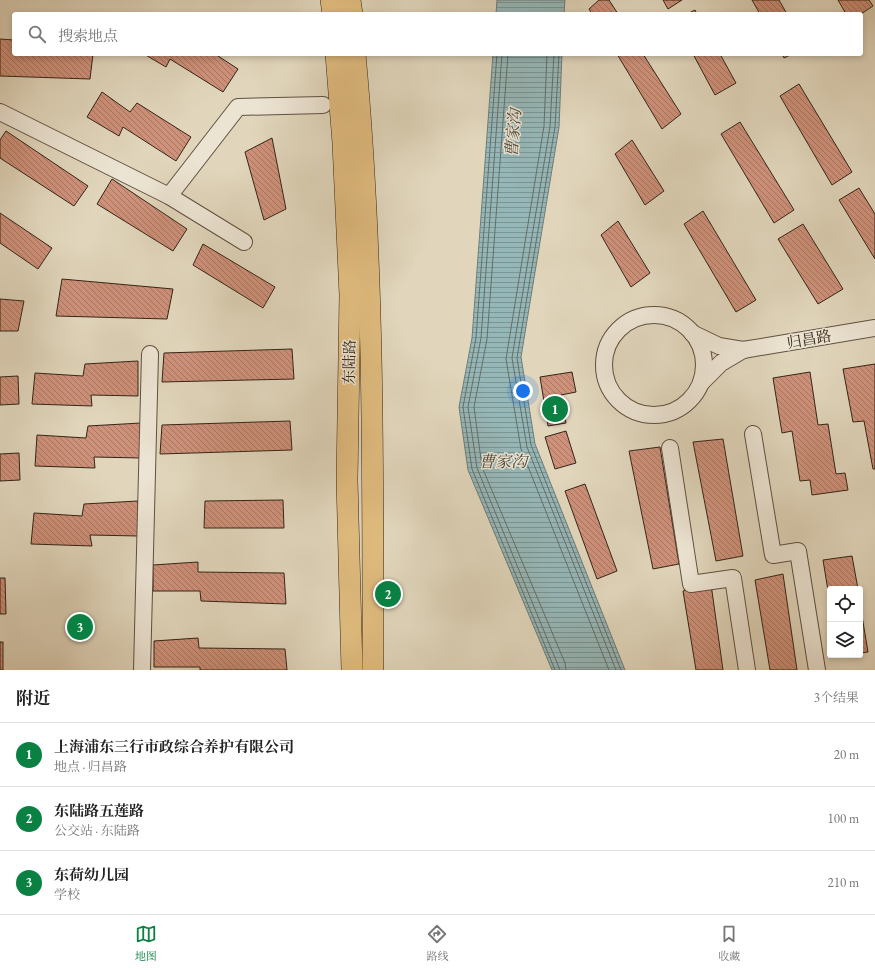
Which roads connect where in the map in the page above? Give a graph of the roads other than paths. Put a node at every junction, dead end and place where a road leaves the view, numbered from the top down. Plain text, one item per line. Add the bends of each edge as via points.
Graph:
1 (331, 0) edge
2 (350, 0) edge
3 (333, 12) edge
4 (352, 12) edge
5 (336, 56) edge
6 (355, 56) edge
7 (323, 105) dead end
8 (0, 112) edge
9 (169, 196) junction
10 (244, 242) dead end
11 (875, 328) edge
12 (692, 333) junction
13 (743, 350) junction
14 (150, 354) dead end
15 (701, 383) junction
16 (753, 434) dead end
17 (670, 448) dead end
18 (142, 670) edge
19 (352, 670) edge
20 (373, 670) edge
21 (748, 670) edge
22 (817, 670) edge

1 - 3 main road
2 - 4 main road
5 - 19 main road, 东陆路 via 350,295 347,480
6 - 20 main road, 东陆路 via 367,243
7 - 9 street via 238,106
8 - 9 street
9 - 10 street
11 - 13 street, 归昌路
12 - 13 street, 归昌路 via 718,346
12 - 15 street, 归昌路 via 700,345 703,357
12 - 15 street, 归昌路 via 677,322 659,315 633,320 618,331 607,348 604,360 605,373 608,386 625,406 649,415 662,414 680,407 695,394
13 - 15 street, 归昌路 via 721,363
14 - 18 street
16 - 22 street via 773,555 798,551
17 - 21 street via 692,584 733,578

